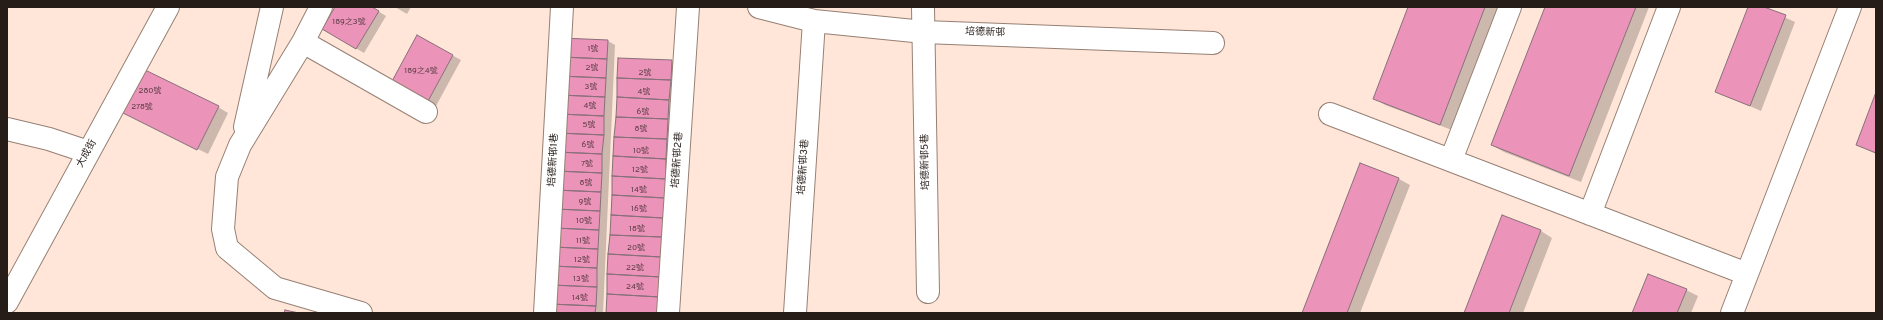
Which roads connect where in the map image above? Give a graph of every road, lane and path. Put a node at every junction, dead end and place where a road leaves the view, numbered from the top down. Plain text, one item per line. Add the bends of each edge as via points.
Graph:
1 (168, 7) edge
2 (272, 7) edge
3 (321, 7) edge
4 (562, 7) edge
5 (688, 7) edge
6 (760, 7) edge
7 (922, 7) edge
8 (1510, 7) edge
9 (1669, 7) edge
10 (1850, 7) edge
11 (814, 21) junction
12 (924, 32) junction
13 (303, 42) junction
14 (1213, 43) dead end
15 (426, 112) dead end
16 (1330, 114) dead end
17 (7, 129) edge
18 (240, 145) junction
19 (88, 152) junction
20 (1451, 160) junction
21 (1590, 214) junction
22 (1747, 274) junction
23 (928, 292) dead end
24 (7, 302) edge
25 (361, 313) edge
26 (545, 313) edge
27 (668, 313) edge
28 (795, 313) edge
29 (1732, 313) edge

1 - 19 street, 大成街
2 - 18 street
3 - 13 street
4 - 26 street, 培德新邨1巷
5 - 27 street, 培德新邨2巷
6 - 11 street, 培德新邨
7 - 12 street, 培德新邨5巷
8 - 20 street
9 - 21 street
10 - 22 street
11 - 12 street, 培德新邨
11 - 28 street, 培德新邨3巷
12 - 14 street, 培德新邨
12 - 23 street, 培德新邨5巷
13 - 15 street
13 - 18 street
16 - 20 street
17 - 19 street
18 - 25 street via 227,177 223,229 227,248 275,288
19 - 24 street, 大成街
20 - 21 street
21 - 22 street
22 - 29 street

